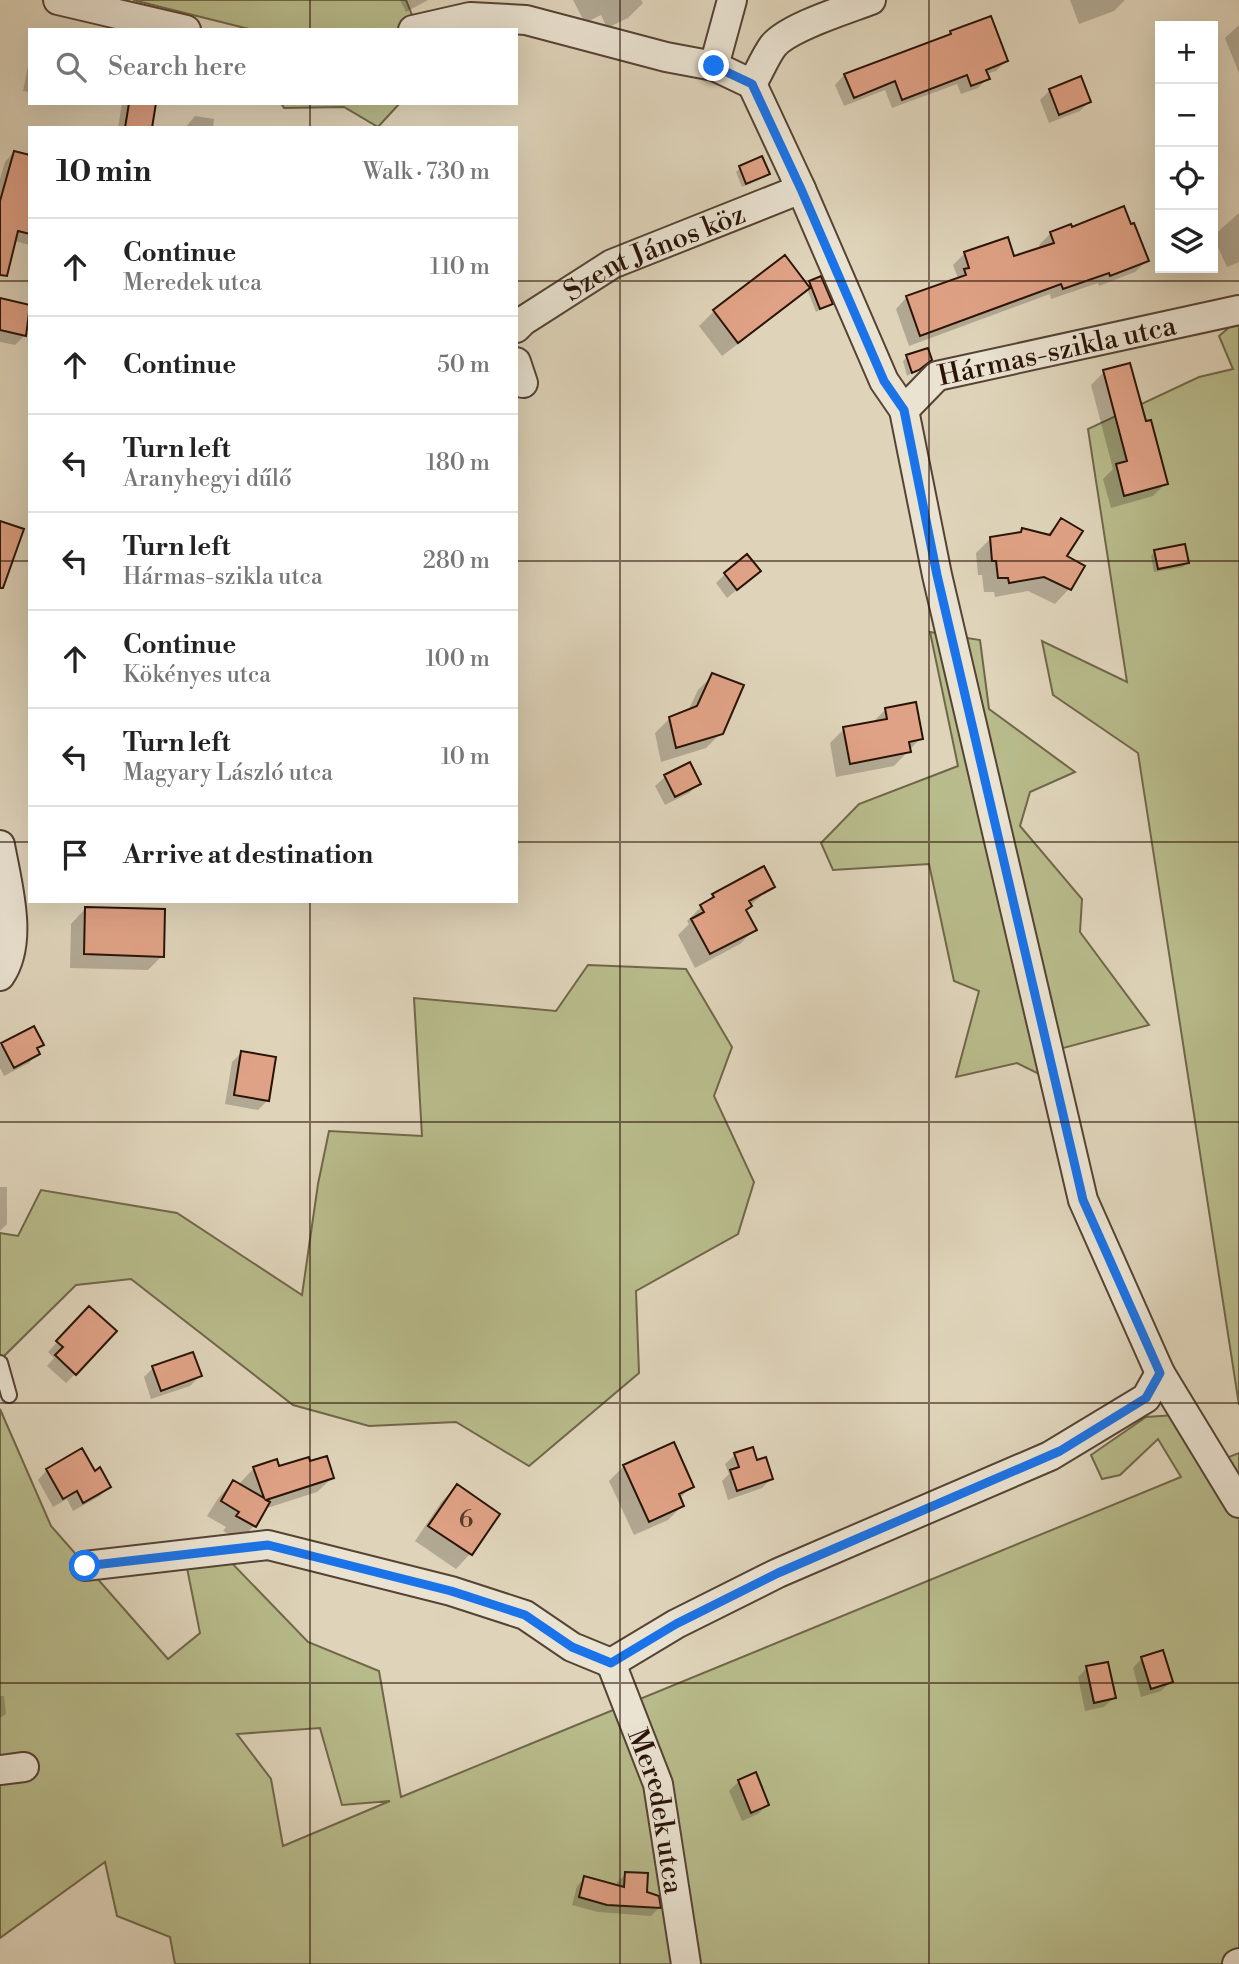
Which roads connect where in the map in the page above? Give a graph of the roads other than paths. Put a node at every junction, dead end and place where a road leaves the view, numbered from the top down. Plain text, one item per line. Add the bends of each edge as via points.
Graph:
1 (58, 0) edge
2 (732, 0) edge
3 (872, 0) edge
4 (177, 28) edge
5 (422, 28) edge
6 (714, 66) junction
7 (752, 84) junction
8 (801, 189) junction
9 (1239, 310) edge
10 (518, 326) edge
11 (904, 410) junction
12 (0, 845) edge
13 (0, 976) edge
14 (0, 1363) edge
15 (1160, 1373) junction
16 (9, 1395) dead end
17 (1239, 1503) edge
18 (85, 1566) dead end
19 (611, 1663) junction
20 (686, 1964) edge

1 - 4 street
2 - 6 street
3 - 7 street via 784,36
5 - 6 street via 470,17 526,20 666,58
6 - 7 street
7 - 8 street
8 - 10 street, Szent János köz via 612,264
8 - 11 street via 884,381
9 - 11 street, Hármas-szikla utca via 937,376
11 - 15 street via 937,575 1083,1200
12 - 13 street via 13,937 9,964
14 - 16 lane
15 - 17 street
15 - 19 street via 1146,1398 1060,1451 778,1573
18 - 19 street via 268,1545 451,1591 525,1615 572,1647
19 - 20 street, Meredek utca via 658,1784

